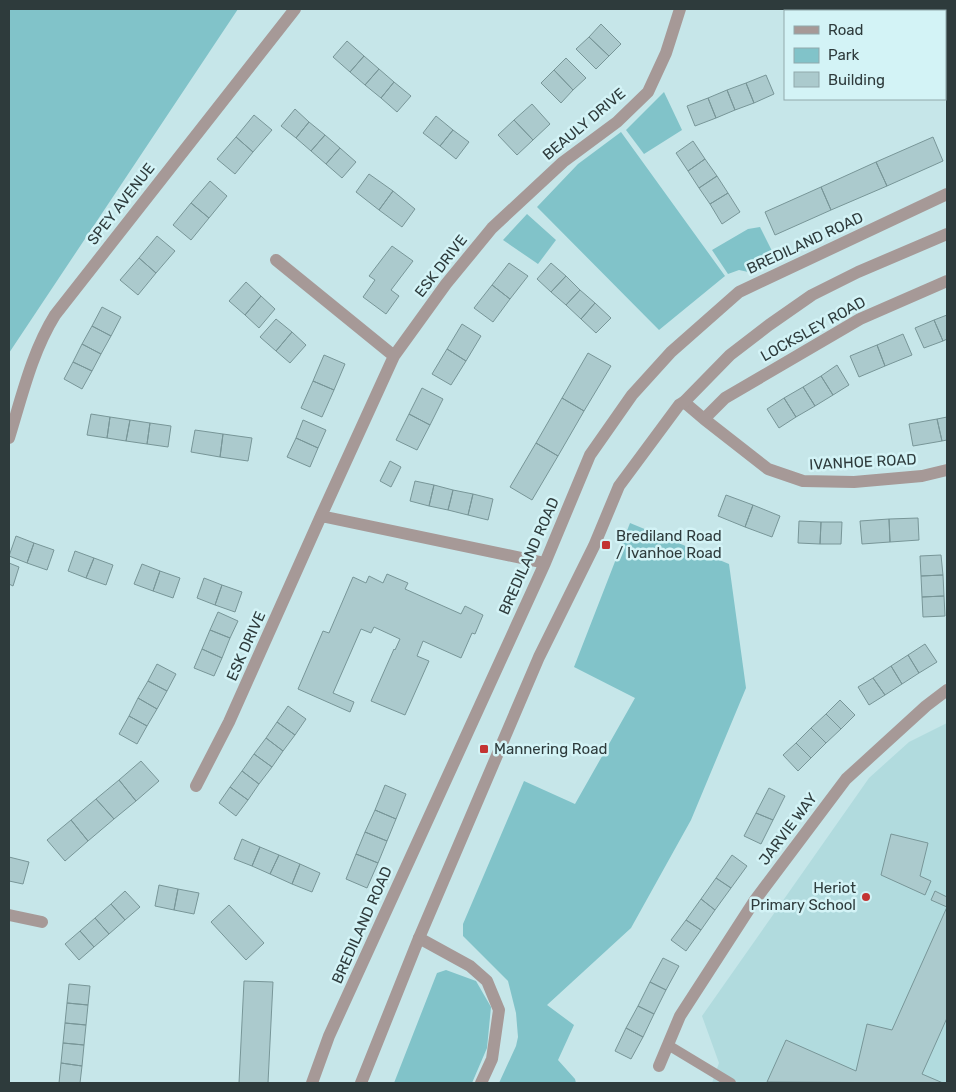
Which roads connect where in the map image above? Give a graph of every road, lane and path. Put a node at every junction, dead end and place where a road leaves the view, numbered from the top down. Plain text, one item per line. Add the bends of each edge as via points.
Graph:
1 (296, 9) edge
2 (680, 9) edge
3 (947, 194) edge
4 (520, 200) joint
5 (947, 234) edge
6 (276, 260) dead end
7 (947, 281) edge
8 (394, 356) junction
9 (684, 402) junction
10 (704, 419) junction
11 (9, 438) edge
12 (947, 470) edge
13 (321, 516) junction
14 (545, 562) junction
15 (947, 690) edge
16 (196, 786) dead end
17 (9, 915) edge
18 (42, 922) dead end
19 (419, 938) junction
20 (668, 1045) junction
21 (659, 1066) dead end
22 (312, 1083) edge
23 (361, 1083) edge
24 (481, 1083) edge
25 (731, 1083) edge

1 - 11 street, SPEY AVENUE via 55,315 34,356
2 - 4 street, BEAULY DRIVE via 666,53 648,92 617,122 563,162
3 - 14 street, BREDILAND ROAD via 739,292 671,352 632,395 590,455
4 - 8 street, ESK DRIVE via 492,228 446,284
5 - 9 street via 812,295 730,355
6 - 8 street
7 - 10 street, LOCKSLEY ROAD via 860,319 725,398
8 - 13 street, ESK DRIVE
9 - 10 street, IVANHOE ROAD
9 - 19 street via 619,486 594,546 539,658
10 - 12 street, IVANHOE ROAD via 768,469 803,481 854,482 922,476
13 - 14 street
13 - 16 street, ESK DRIVE via 229,722
14 - 22 street, BREDILAND ROAD via 329,1036
15 - 20 street, JARVIE WAY via 846,779 755,900 680,1016
17 - 18 street
19 - 23 street
19 - 24 street via 470,966 488,982 499,1010 492,1059
20 - 21 street, JARVIE WAY
20 - 25 lane

